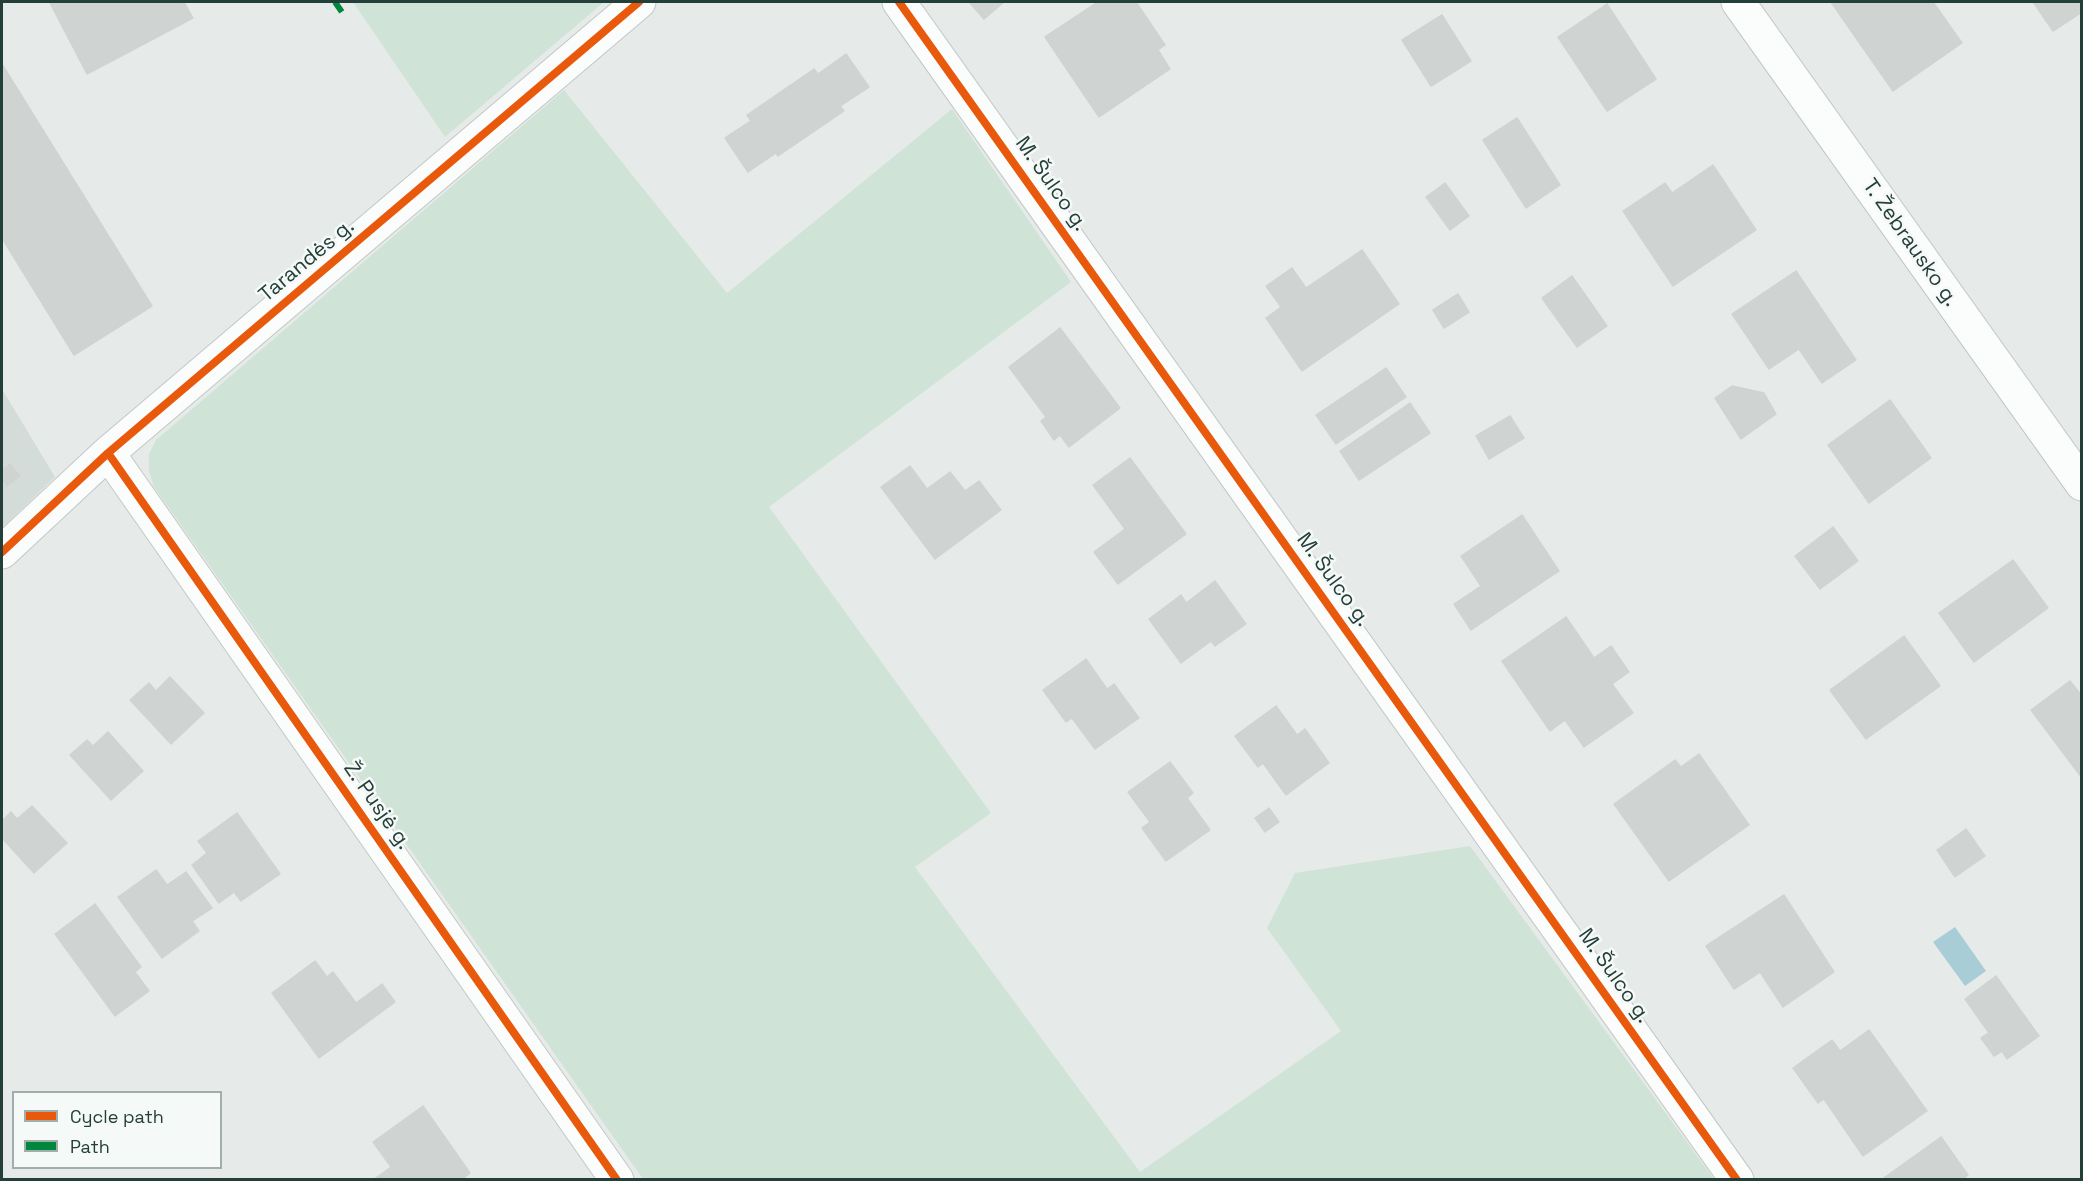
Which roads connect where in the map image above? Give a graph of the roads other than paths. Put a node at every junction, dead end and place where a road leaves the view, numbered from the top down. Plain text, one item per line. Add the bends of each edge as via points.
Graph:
1 (639, 2) edge
2 (899, 2) edge
3 (1738, 2) edge
4 (108, 453) junction
5 (2082, 484) edge
6 (2, 552) edge
7 (617, 1179) edge
8 (1737, 1179) edge

1 - 4 street, Tarandės g.
2 - 8 street, M. Šulco g.
3 - 5 street, T. Žebrausko g.
4 - 6 street, Tarandės g.
4 - 7 street, Ž. Pusjė g.

